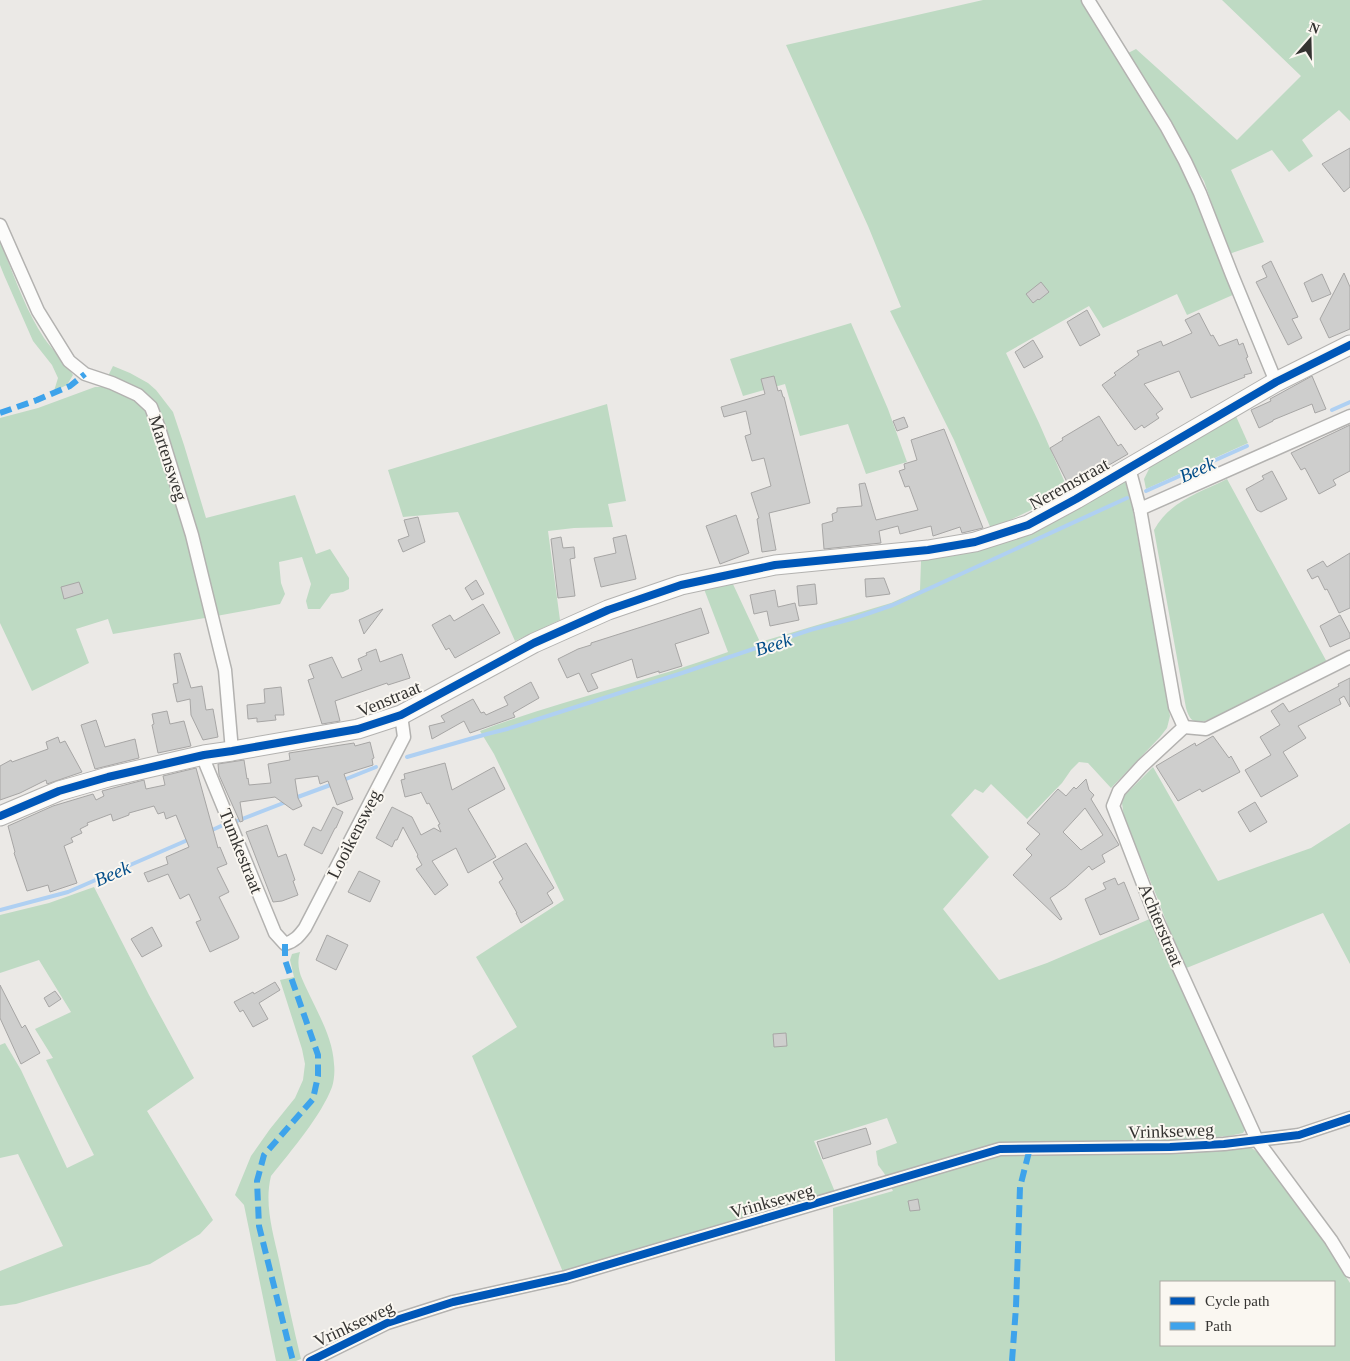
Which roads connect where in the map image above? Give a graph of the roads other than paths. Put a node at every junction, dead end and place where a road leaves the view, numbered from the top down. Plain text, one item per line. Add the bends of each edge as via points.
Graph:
1 (1088, 0) edge
2 (0, 225) edge
3 (1350, 345) edge
4 (1276, 382) junction
5 (1350, 416) edge
6 (1128, 468) junction
7 (1140, 509) junction
8 (775, 565) joint
9 (1350, 657) edge
10 (401, 715) junction
11 (1184, 727) junction
12 (232, 751) junction
13 (204, 754) junction
14 (0, 816) edge
15 (285, 944) joint
16 (1350, 1118) edge
17 (1257, 1140) junction
18 (1350, 1271) edge
19 (310, 1361) edge

1 - 4 street via 1186,161
2 - 12 street, Martensweg via 38,311 69,361 85,374 138,395 151,407 192,535 225,670
3 - 4 street, Neremstraat
4 - 6 street, Neremstraat
5 - 7 street
6 - 7 street
6 - 8 street, Neremstraat via 1028,525 975,542 928,550
7 - 11 street via 1176,706
8 - 10 street, Venstraat via 681,585 608,610 534,643
9 - 11 street via 1206,729
10 - 12 street, Venstraat via 358,729
10 - 15 street, Looikensweg via 404,737 306,928 298,938
11 - 17 street, Achterstraat via 1125,784 1113,806 1155,915
12 - 13 street, Venstraat
13 - 14 street, Venstraat via 59,791
13 - 15 street, Tumkestraat via 275,933
16 - 17 street, Vrinkseweg via 1299,1135
17 - 18 street, Achterstraat
17 - 19 street, Vrinkseweg via 1170,1147 1000,1149 566,1277 444,1305 387,1323

